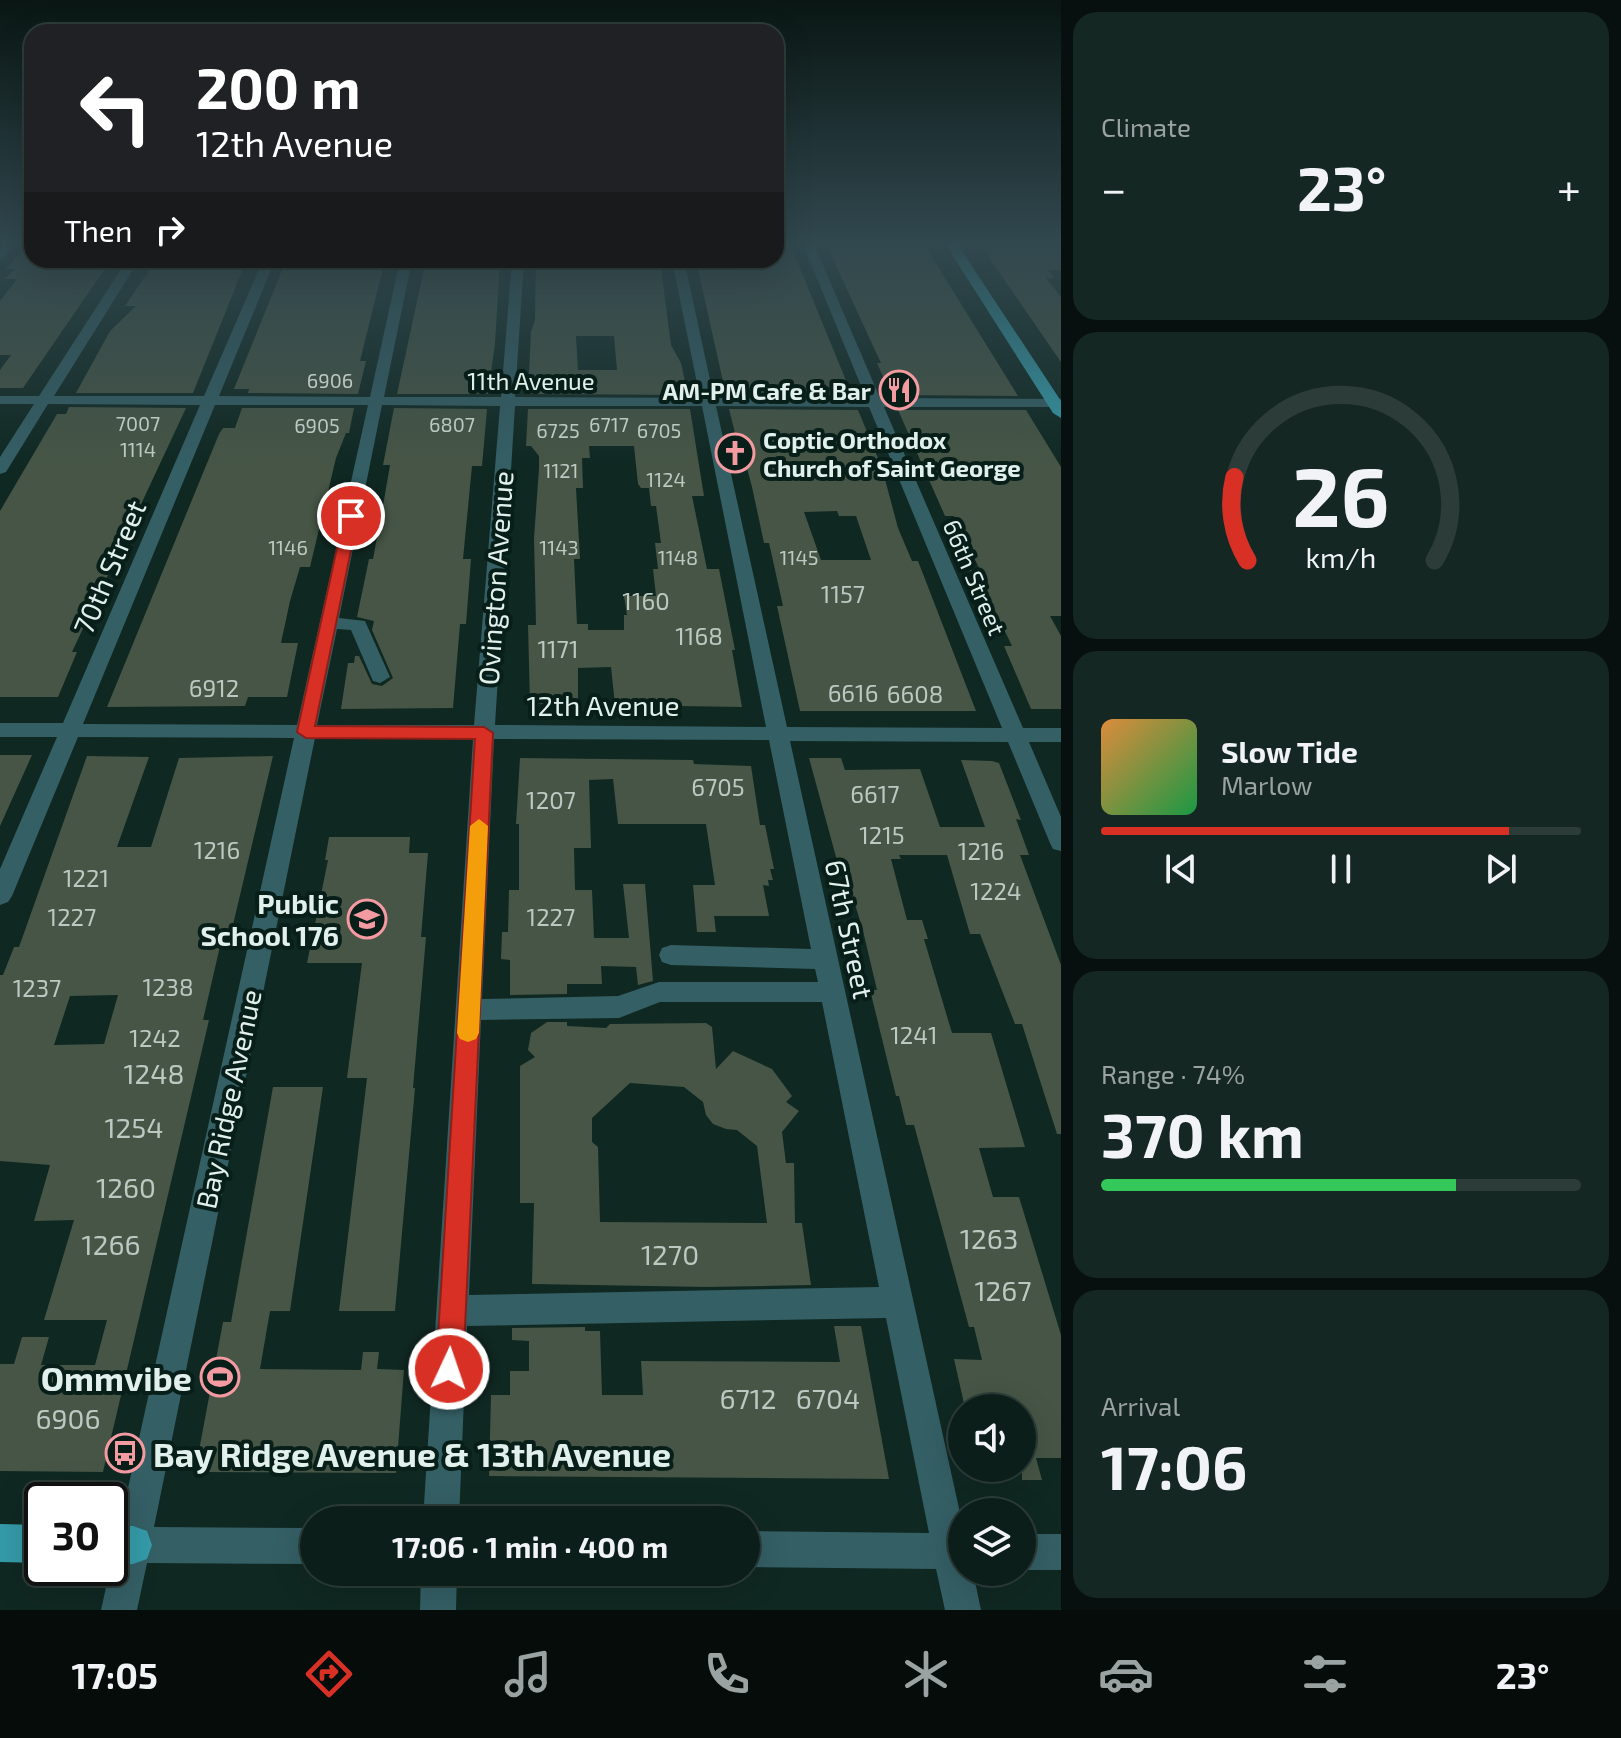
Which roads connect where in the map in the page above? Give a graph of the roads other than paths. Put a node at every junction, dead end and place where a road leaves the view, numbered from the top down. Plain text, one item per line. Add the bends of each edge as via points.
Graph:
1 (97, 317) edge
2 (245, 317) edge
3 (393, 317) edge
4 (514, 317) edge
5 (690, 317) edge
6 (839, 317) edge
7 (1000, 317) edge
8 (0, 400) edge
9 (44, 400) junction
10 (210, 401) junction
11 (375, 401) junction
12 (508, 401) junction
13 (708, 402) junction
14 (875, 403) junction
15 (1059, 406) edge
16 (0, 469) edge
17 (329, 623) junction
18 (380, 677) dead end
19 (0, 730) edge
20 (70, 731) junction
21 (306, 732) junction
22 (484, 733) junction
23 (778, 734) junction
24 (1016, 735) junction
25 (1061, 735) edge
26 (1061, 843) edge
27 (0, 896) edge
28 (671, 955) dead end
29 (826, 959) junction
30 (833, 992) junction
31 (469, 1010) junction
32 (898, 1302) junction
33 (453, 1311) junction
34 (442, 1506) edge
35 (128, 1514) edge
36 (948, 1517) edge
37 (0, 1543) edge
38 (24, 1544) edge
39 (128, 1545) edge
40 (300, 1546) edge
41 (760, 1549) edge
42 (948, 1551) edge
43 (1036, 1552) edge
44 (1061, 1552) edge
45 (120, 1586) edge
46 (439, 1586) edge
47 (960, 1586) edge
48 (119, 1610) edge
49 (438, 1610) edge
50 (963, 1610) edge

1 - 9 street
2 - 10 street, 70th Street
3 - 11 street, Bay Ridge Avenue
4 - 12 street, Ovington Avenue
5 - 13 street, 67th Street
6 - 14 street, 66th Street
7 - 15 main road
8 - 9 street, 11th Avenue
9 - 10 street, 11th Avenue
9 - 16 street
10 - 11 street, 11th Avenue
10 - 20 street, 70th Street
11 - 12 street, 11th Avenue
11 - 17 street, Bay Ridge Avenue
12 - 13 street, 11th Avenue
12 - 22 street, Ovington Avenue
13 - 14 street, 11th Avenue
13 - 23 street, 67th Street
14 - 15 street, 11th Avenue
14 - 24 street, 66th Street
17 - 18 street via 358,625
17 - 21 street, Bay Ridge Avenue
19 - 20 street, 12th Avenue
20 - 21 street, 12th Avenue
20 - 27 street, 70th Street
21 - 22 street, 12th Avenue
21 - 35 street, Bay Ridge Avenue
22 - 23 street, 12th Avenue
22 - 31 street, Ovington Avenue
23 - 24 street, 12th Avenue
23 - 29 street, 67th Street
24 - 25 street, 12th Avenue
24 - 26 street, 66th Street
28 - 29 street
29 - 30 street, 67th Street
30 - 31 street via 659,992 619,1007
30 - 32 street, 67th Street
31 - 33 street, Ovington Avenue
32 - 33 street
32 - 36 street, 67th Street
33 - 34 street, Ovington Avenue
37 - 38 main road
39 - 40 street
41 - 42 street
43 - 44 street
45 - 48 street, Bay Ridge Avenue
46 - 49 street
47 - 50 street, 67th Street

